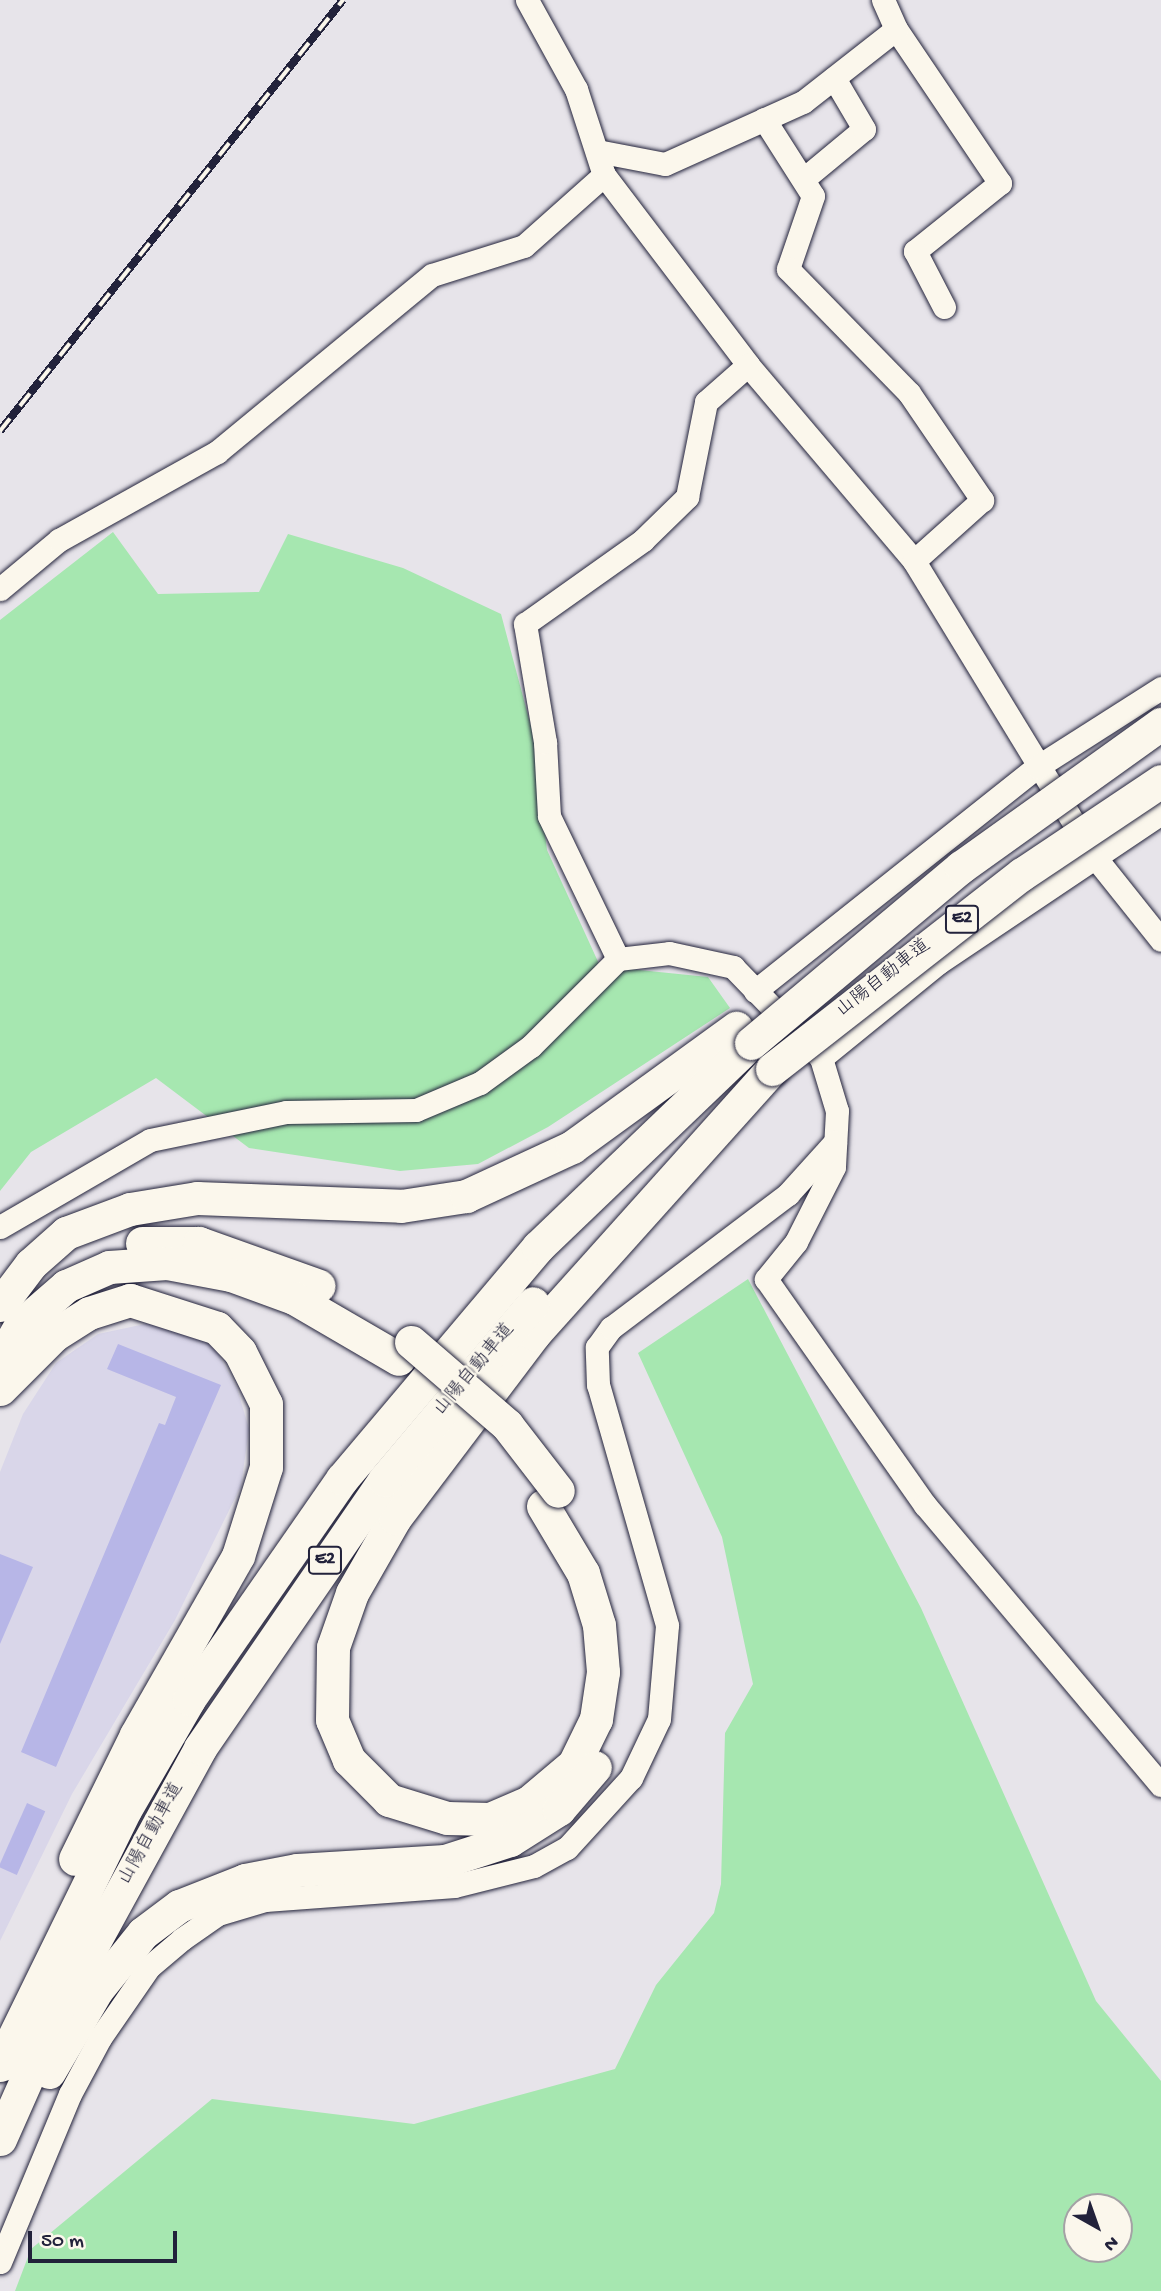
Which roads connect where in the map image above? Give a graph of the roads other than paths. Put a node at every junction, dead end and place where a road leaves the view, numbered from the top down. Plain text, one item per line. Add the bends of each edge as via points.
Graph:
1 (527, 0) edge
2 (883, 0) edge
3 (896, 29) junction
4 (834, 78) junction
5 (764, 120) junction
6 (597, 151) junction
7 (604, 175) junction
8 (806, 177) junction
9 (944, 307) dead end
10 (748, 365) junction
11 (914, 561) junction
12 (0, 589) edge
13 (1161, 688) edge
14 (1161, 724) edge
15 (1037, 767) junction
16 (1161, 780) edge
17 (1161, 813) edge
18 (1094, 856) junction
19 (1161, 940) edge
20 (618, 959) junction
21 (755, 990) junction
22 (743, 1035) junction
23 (821, 1058) junction
24 (772, 1069) junction
25 (835, 1142) junction
26 (0, 1227) edge
27 (2, 1302) edge
28 (405, 1350) junction
29 (0, 1361) edge
30 (0, 1389) edge
31 (550, 1498) junction
32 (1161, 1785) edge
33 (0, 2024) edge
34 (0, 2065) edge
35 (0, 2140) edge
36 (0, 2262) edge

1 - 6 street via 555,41
2 - 3 street
3 - 4 street
3 - 9 street via 1000,183 915,251
4 - 5 street via 803,102
4 - 8 street via 864,129
5 - 6 street via 665,164
5 - 8 street
6 - 7 street
7 - 10 street
7 - 12 street via 524,246 432,275 217,452 59,540
8 - 11 street via 813,196 788,269 909,393 982,499
10 - 11 street
10 - 20 street via 706,402 687,497 679,507 525,624 545,743 549,816
11 - 15 street
13 - 15 street
14 - 22 highway, bridge via 961,867
15 - 18 street
15 - 21 street
16 - 24 highway, 山陽自動車道 / E2, bridge via 1022,874
17 - 18 street
18 - 19 street
18 - 23 street via 938,963
20 - 21 street via 702,956 733,968
20 - 26 street via 531,1046 480,1083 416,1110 286,1112 149,1140
21 - 23 street
22 - 27 highway via 572,1147 466,1196 401,1206 197,1198 130,1209 66,1233
22 - 34 highway, 山陽自動車道 / E2 via 538,1247 342,1479 176,1721 66,1924
23 - 25 street via 837,1111
24 - 31 highway via 534,1335 396,1518 352,1593 333,1647 332,1720 349,1760 389,1800 447,1818 490,1819 529,1802 574,1764 596,1719 603,1672 599,1625 583,1573
24 - 35 highway, 山陽自動車道 / E2 via 575,1256 384,1480 303,1591 200,1748 119,1891 59,2006
25 - 32 street via 834,1167 816,1209 766,1279 925,1505
25 - 36 street via 788,1194 611,1328 597,1348 598,1385 667,1625 659,1719 631,1778 567,1848 534,1866 454,1886 265,1900 218,1914 182,1939 149,1967 100,2038 70,2094
27 - 28 highway via 81,1255 124,1243 199,1243 272,1265 345,1298
28 - 29 highway via 294,1298 231,1275 167,1263 109,1267 66,1286 20,1326
28 - 31 highway
30 - 33 highway via 54,1335 89,1313 130,1300 217,1328 258,1380 269,1433 258,1502 238,1556 135,1735
31 - 35 highway via 603,1569 622,1637 623,1699 590,1774 559,1809 510,1840 445,1861 297,1870 245,1880 179,1906 143,1933 97,1990

